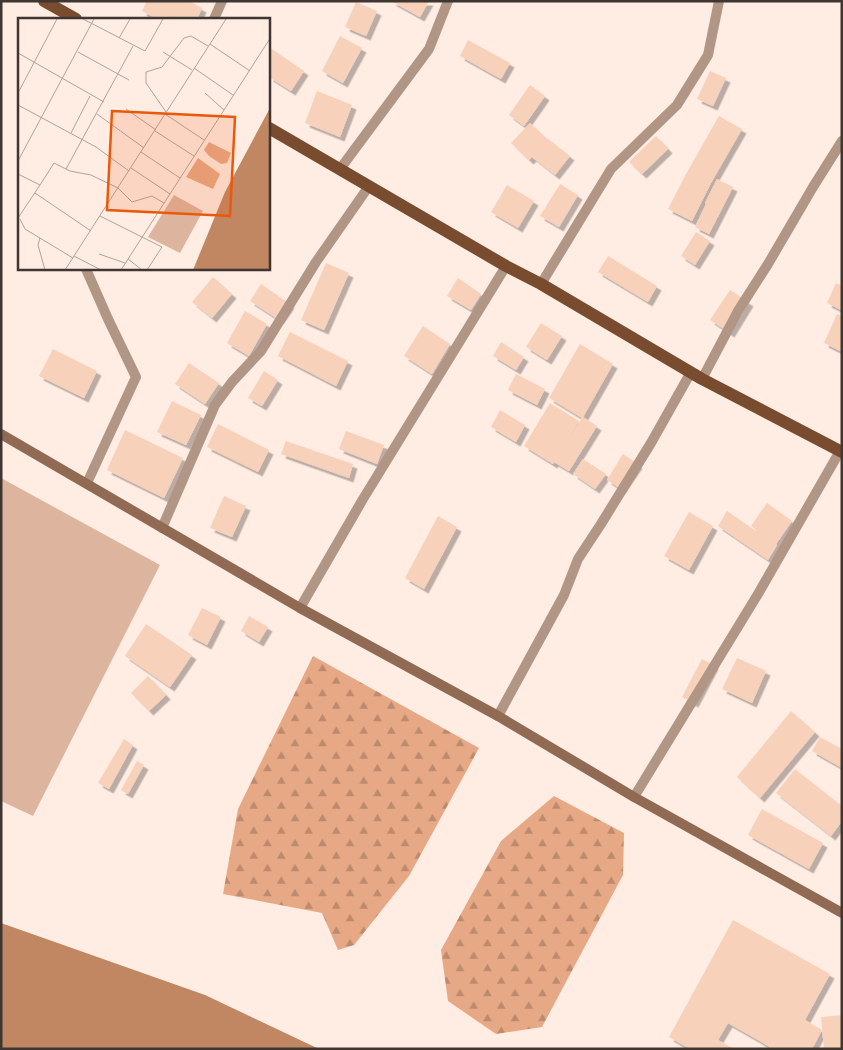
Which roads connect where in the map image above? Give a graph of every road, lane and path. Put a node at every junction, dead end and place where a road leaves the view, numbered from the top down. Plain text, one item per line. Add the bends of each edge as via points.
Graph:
1 (44, 1) edge
2 (222, 1) edge
3 (448, 1) edge
4 (719, 1) edge
5 (74, 18) edge
6 (214, 18) edge
7 (270, 129) edge
8 (842, 141) edge
9 (340, 169) junction
10 (369, 186) junction
11 (506, 266) junction
12 (86, 270) edge
13 (541, 284) junction
14 (690, 372) junction
15 (702, 379) junction
16 (1, 434) edge
17 (841, 452) edge
18 (87, 483) junction
19 (162, 528) junction
20 (300, 608) junction
21 (498, 716) junction
22 (634, 797) junction
23 (842, 913) edge

1 - 5 main road
2 - 6 street
3 - 9 street via 429,49
4 - 13 street via 708,55 677,105 611,169
7 - 9 main road
8 - 15 street via 738,311
9 - 10 main road
10 - 11 main road
10 - 19 street via 316,262 261,351 215,405
11 - 13 main road
11 - 20 street
12 - 18 street via 136,377
13 - 14 main road
14 - 15 main road
14 - 21 street via 651,443 578,559 564,595
15 - 17 main road
16 - 18 main road
17 - 22 street
18 - 19 main road
19 - 20 main road
20 - 21 main road
21 - 22 main road
22 - 23 main road

